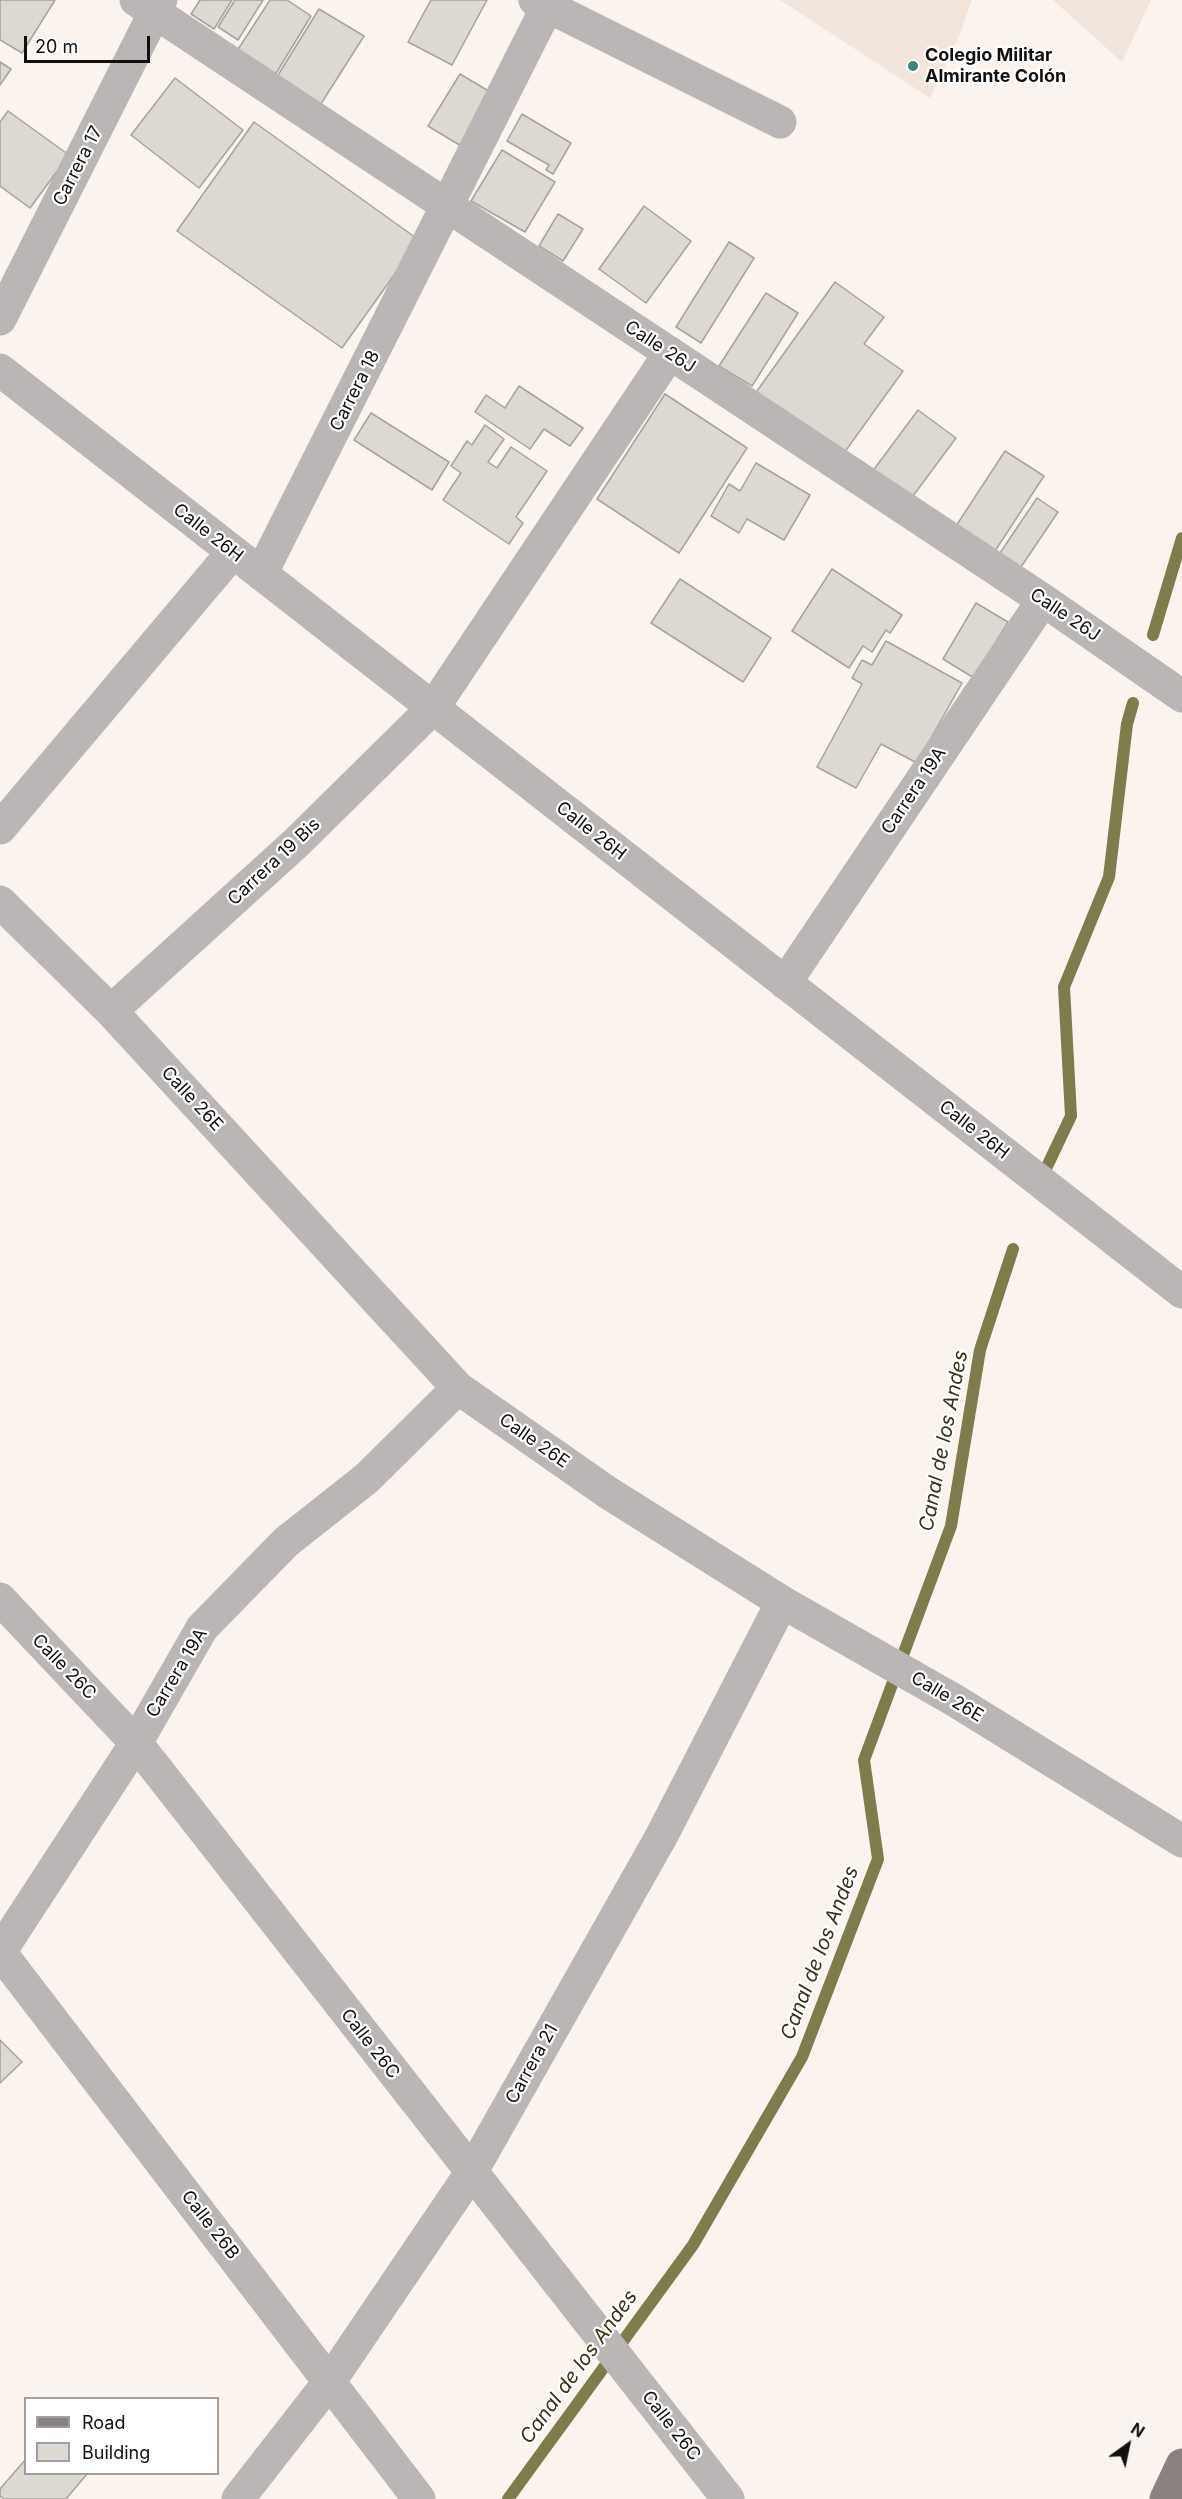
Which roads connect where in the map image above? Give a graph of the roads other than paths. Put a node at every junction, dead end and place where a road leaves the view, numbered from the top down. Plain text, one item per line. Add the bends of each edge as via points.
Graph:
1 (541, 3) edge
2 (151, 4) edge
3 (780, 122) dead end
4 (448, 207) junction
5 (0, 319) edge
6 (670, 353) junction
7 (0, 370) edge
8 (233, 552) junction
9 (261, 574) junction
10 (1043, 600) junction
11 (1182, 696) edge
12 (433, 708) junction
13 (0, 828) edge
14 (0, 902) edge
15 (785, 983) junction
16 (111, 1011) junction
17 (1182, 1292) edge
18 (458, 1388) junction
19 (0, 1599) edge
20 (783, 1602) junction
21 (136, 1743) junction
22 (1182, 1841) edge
23 (0, 1952) edge
24 (471, 2173) junction
25 (330, 2381) junction
26 (1182, 2465) edge
27 (238, 2499) edge
28 (419, 2499) edge
29 (728, 2499) edge
30 (1166, 2499) edge

1 - 3 street
1 - 4 street, Carrera 18
2 - 4 street, Calle 26J
2 - 5 street, Carrera 17
4 - 6 street, Calle 26J
4 - 9 street, Carrera 18
6 - 10 street, Calle 26J
6 - 12 street, Carrera 19 Bis
7 - 8 street, Calle 26H
8 - 9 street, Calle 26H
8 - 13 street
9 - 12 street, Calle 26H
10 - 11 street, Calle 26J
10 - 15 street, Carrera 19A
12 - 15 street, Calle 26H
12 - 16 street, Carrera 19 Bis via 296,843
14 - 16 street, Calle 26E
15 - 17 street, Calle 26H
16 - 18 street, Calle 26E
18 - 20 street, Calle 26E via 607,1492
18 - 21 street, Carrera 19A via 368,1478 286,1542 202,1628
19 - 21 street, Calle 26C
20 - 22 street, Calle 26E via 954,1700
20 - 24 street, Carrera 21 via 661,1837
21 - 23 street, Carrera 19A
21 - 24 street, Calle 26C
23 - 25 street, Calle 26B
24 - 25 street, Carrera 21
24 - 29 street, Calle 26C
25 - 27 street, Carrera 21
25 - 28 street, Calle 26B
26 - 30 main road

